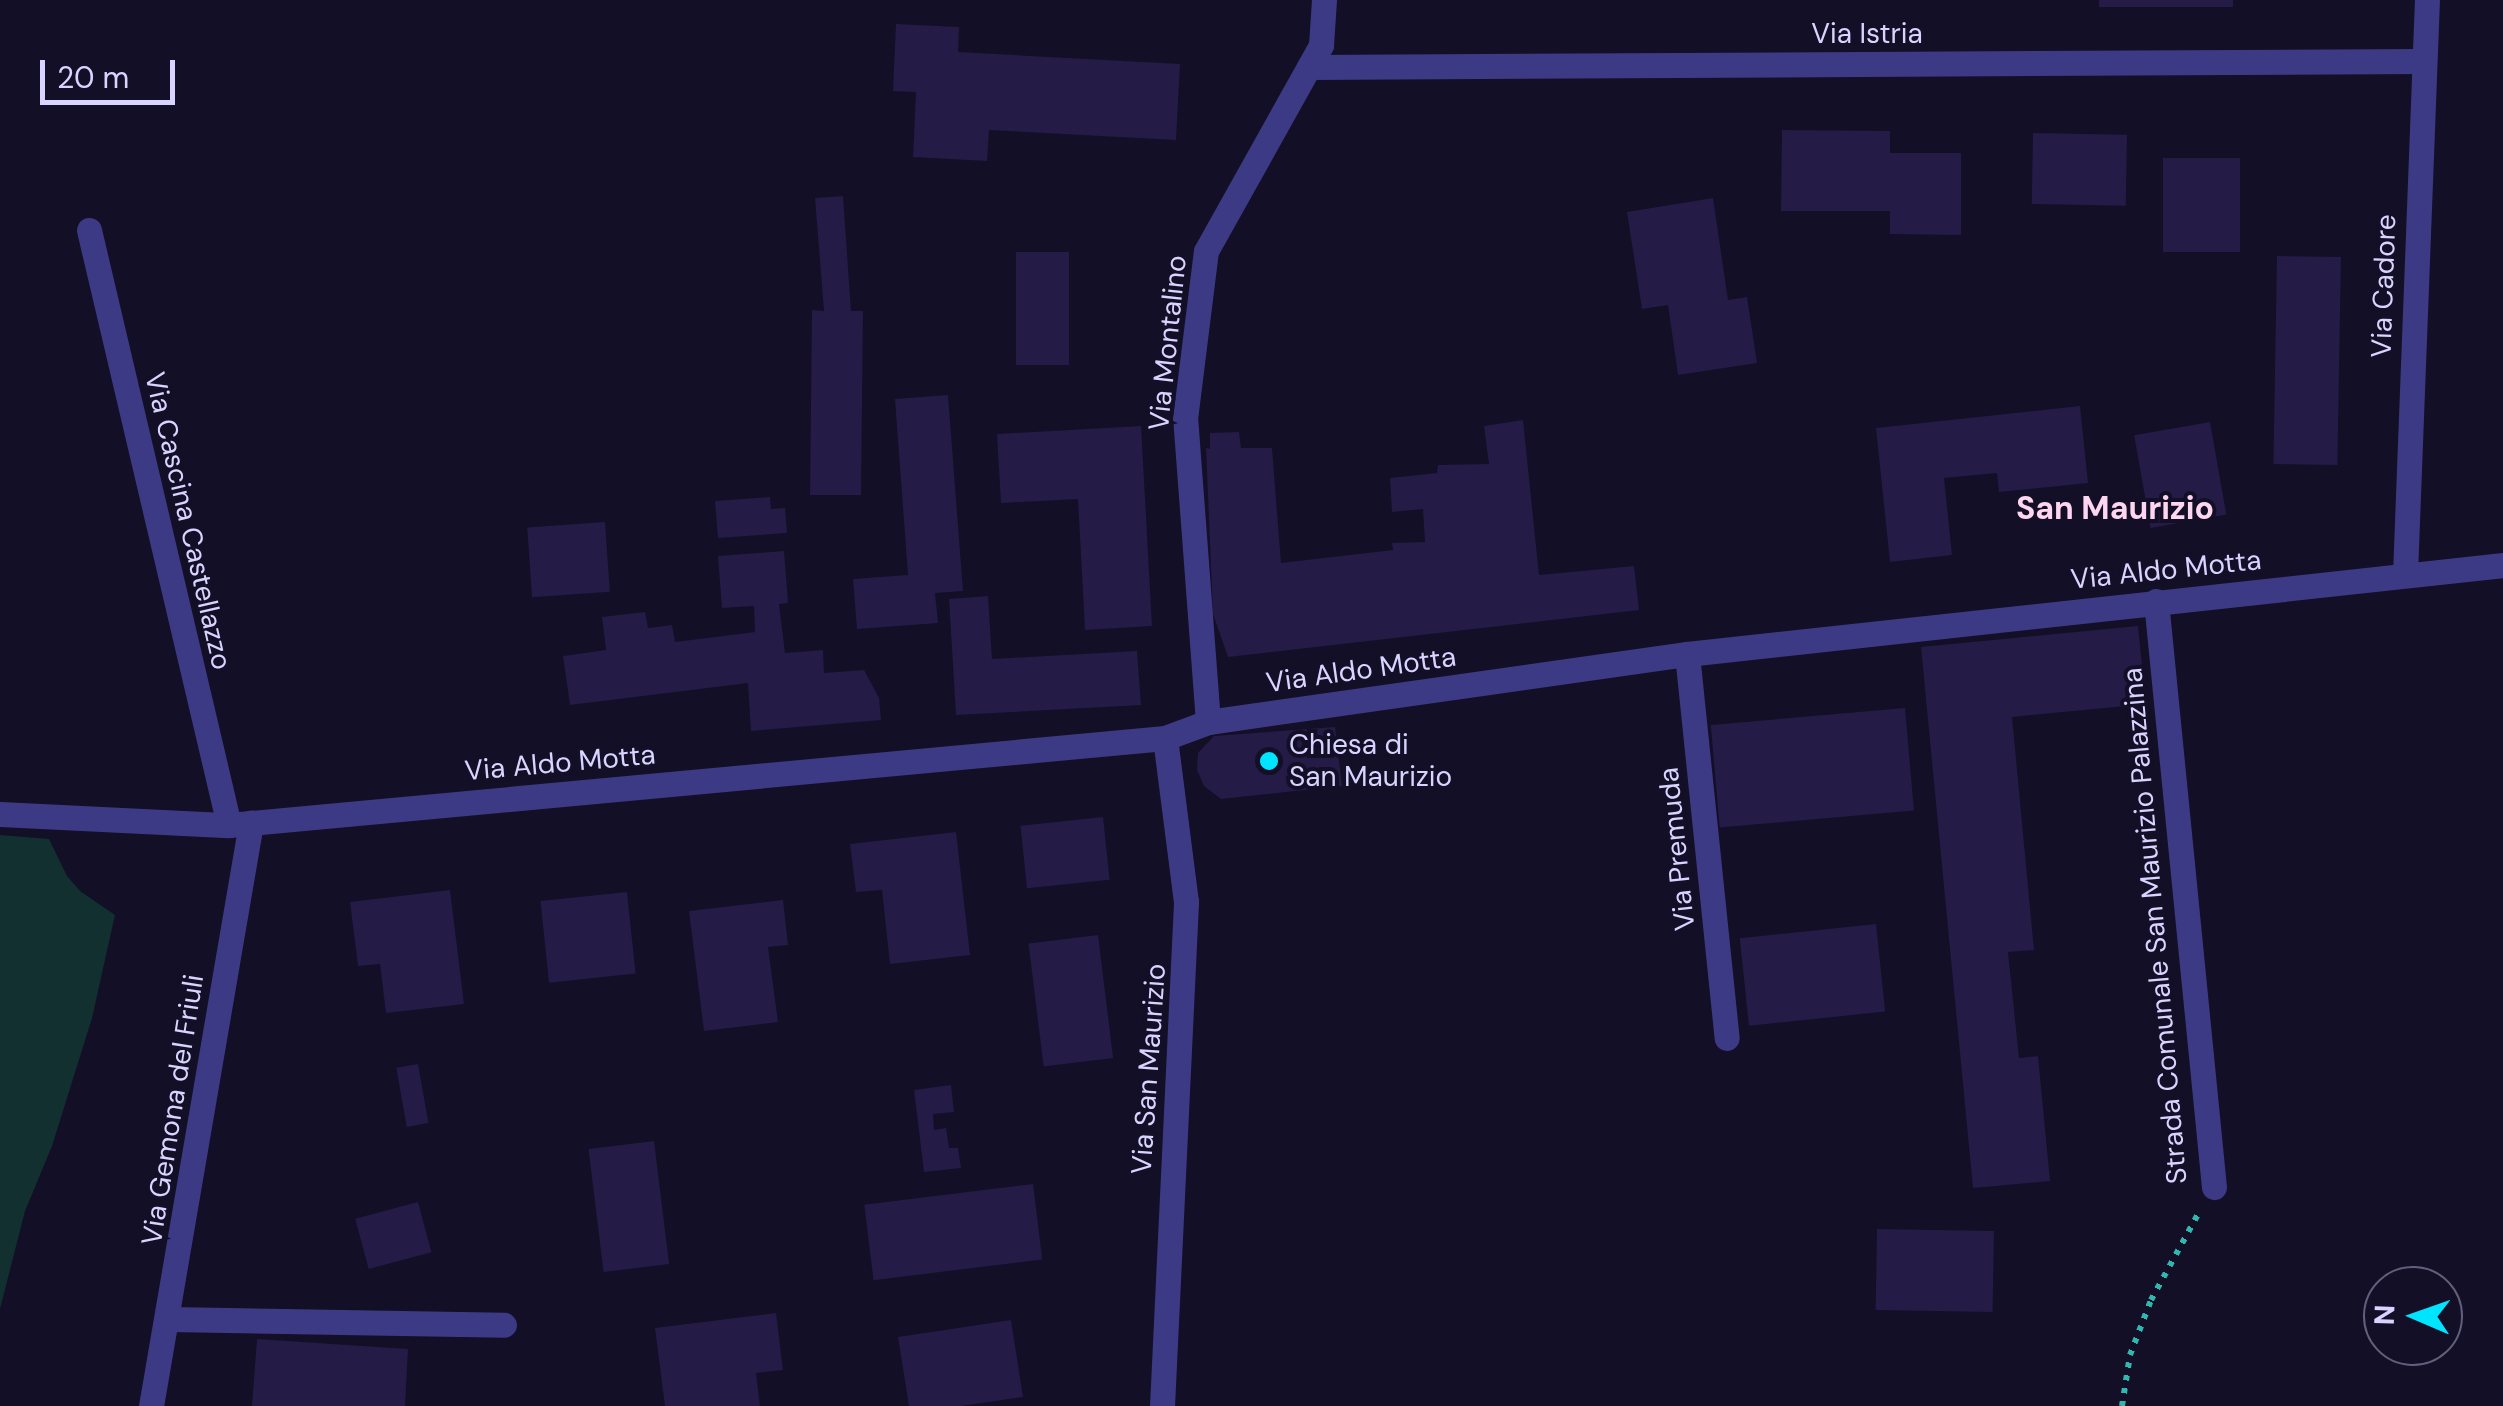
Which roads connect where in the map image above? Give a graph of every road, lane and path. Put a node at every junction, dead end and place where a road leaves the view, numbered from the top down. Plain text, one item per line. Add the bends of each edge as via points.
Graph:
1 (1324, 0) edge
2 (2426, 0) edge
3 (2424, 61) junction
4 (1309, 67) junction
5 (90, 230) dead end
6 (2503, 565) edge
7 (2405, 574) junction
8 (2156, 601) junction
9 (1687, 654) junction
10 (1208, 722) junction
11 (1166, 738) junction
12 (0, 814) edge
13 (240, 824) junction
14 (1727, 1038) dead end
15 (2214, 1187) joint
16 (168, 1319) junction
17 (504, 1326) dead end
18 (151, 1406) edge
19 (1162, 1406) edge
20 (2122, 1406) edge

1 - 4 street, Via Montalino via 1320,45
2 - 3 street, Via Cadore
3 - 4 street, Via Istria
3 - 7 street, Via Cadore
4 - 10 street, Via Montalino via 1206,250 1185,419
5 - 13 street, Via Cascina Castellazzo
6 - 7 street, Via Aldo Motta
7 - 8 street, Via Aldo Motta
8 - 9 street, Via Aldo Motta
8 - 15 street, Strada Comunale San Maurizio Palazzina
9 - 10 street, Via Aldo Motta
9 - 14 street, Via Premuda
10 - 11 street, Via Aldo Motta
11 - 13 street, Via Aldo Motta
11 - 19 street, Via San Maurizio via 1186,902
12 - 13 street, Via Aldo Motta
13 - 16 street, Via Gemona del Friuli
15 - 20 path, Strada Comunale San Maurizio Palazzina via 2151,1300 2130,1354
16 - 17 street
16 - 18 street, Via Gemona del Friuli

